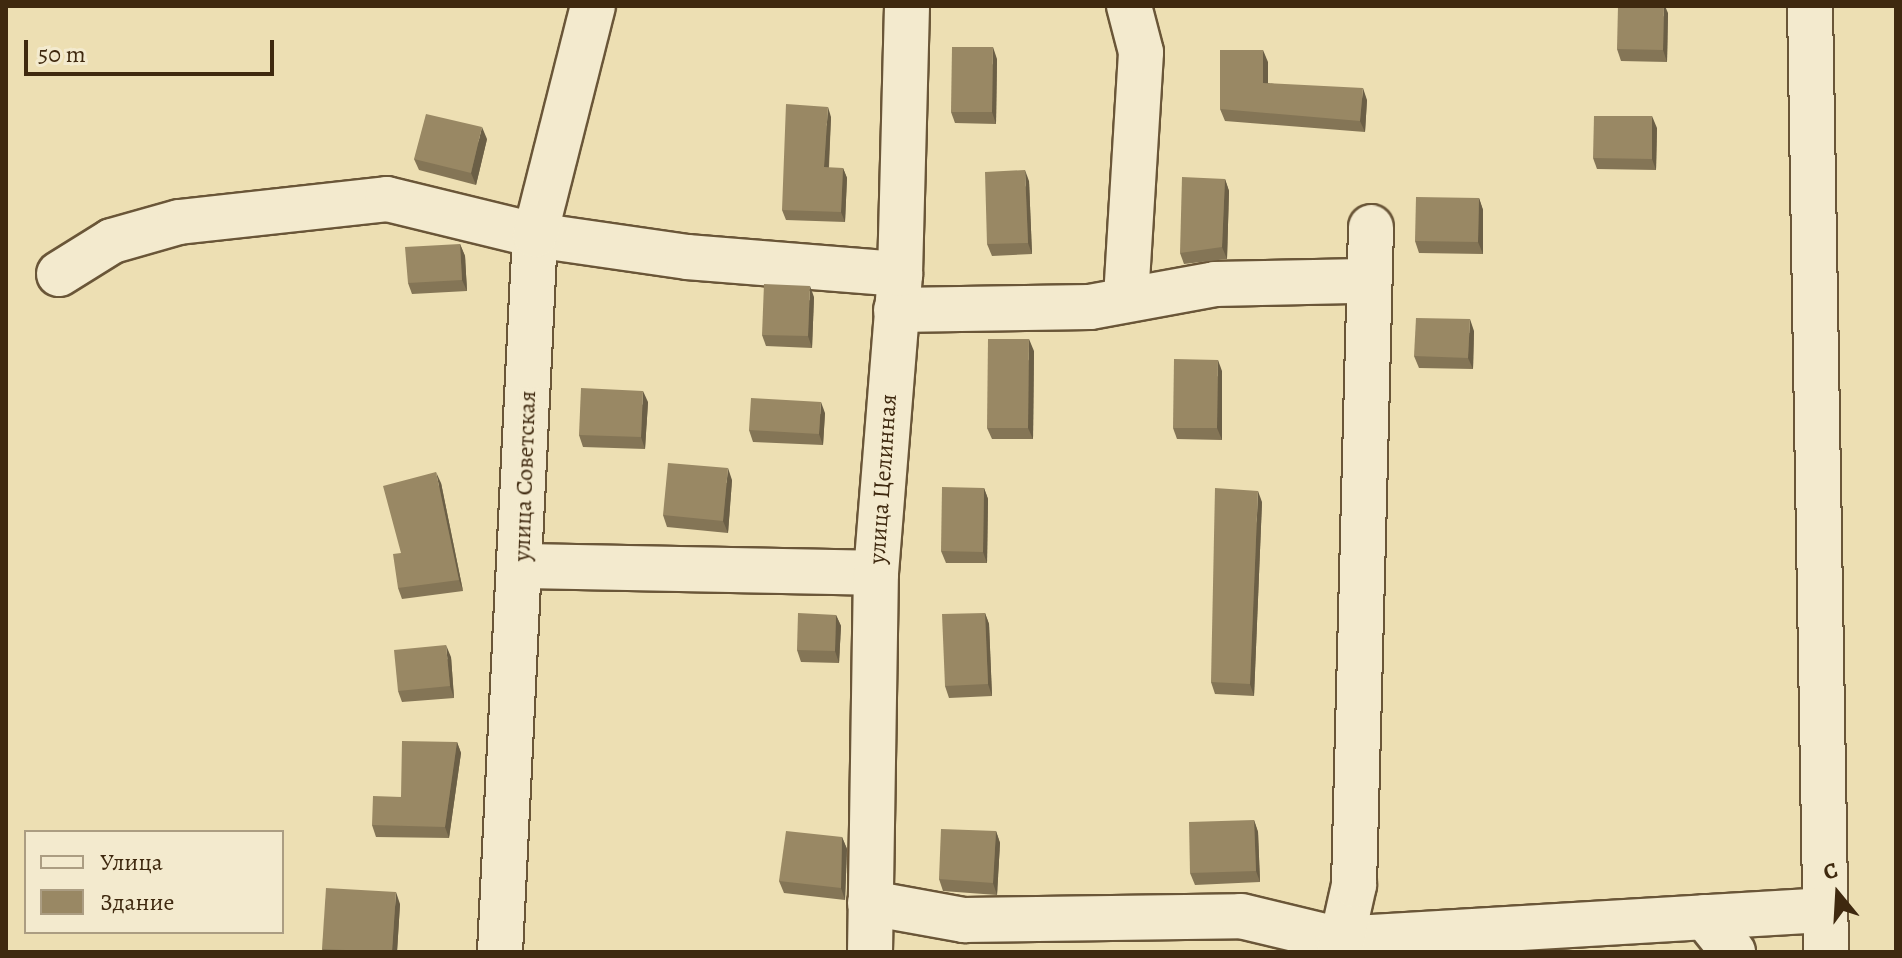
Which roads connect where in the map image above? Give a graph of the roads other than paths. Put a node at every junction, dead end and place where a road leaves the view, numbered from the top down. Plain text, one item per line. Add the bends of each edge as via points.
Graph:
1 (593, 6) edge
2 (907, 6) edge
3 (1129, 6) edge
4 (1810, 6) edge
5 (1371, 227) dead end
6 (535, 235) junction
7 (59, 274) dead end
8 (1364, 281) junction
9 (898, 292) junction
10 (1126, 298) junction
11 (521, 566) junction
12 (876, 573) junction
13 (870, 903) junction
14 (1705, 917) junction
15 (1825, 931) edge
16 (1338, 946) edge
17 (500, 952) edge
18 (870, 952) edge
19 (1733, 952) edge

1 - 6 street, улица Советская
2 - 9 street, улица Целинная
3 - 10 street via 1141,52
4 - 15 street
5 - 8 street
6 - 7 street via 387,199 179,222 112,241
6 - 9 street
6 - 11 street, улица Советская
8 - 10 street via 1215,284
8 - 16 street via 1354,885
9 - 10 street via 1090,307
9 - 12 street, улица Целинная
11 - 12 street
11 - 17 street, улица Советская
12 - 13 street, улица Целинная
13 - 16 street via 964,920 1241,916
13 - 18 street, улица Целинная
14 - 15 street
14 - 16 street
14 - 19 street

